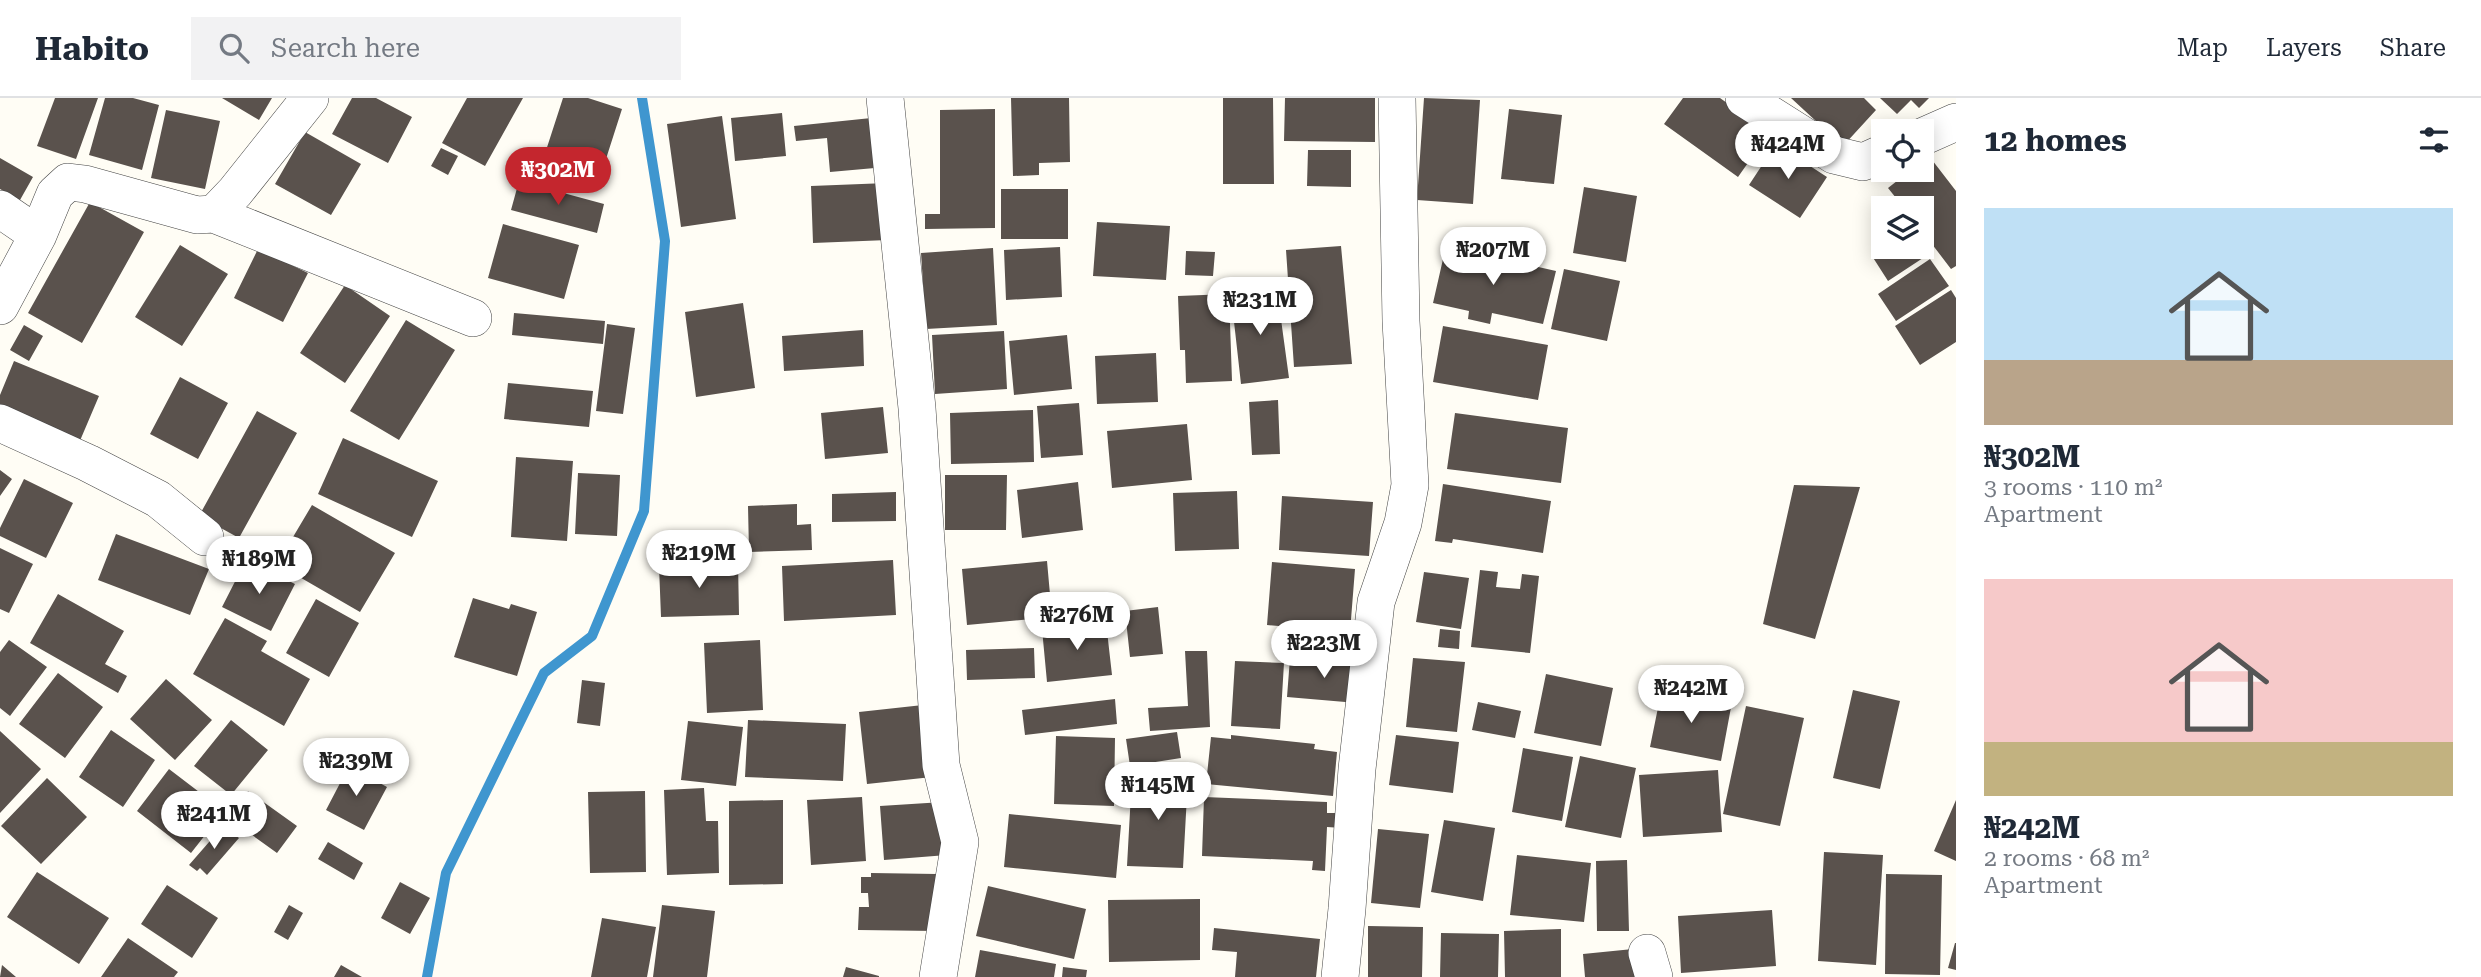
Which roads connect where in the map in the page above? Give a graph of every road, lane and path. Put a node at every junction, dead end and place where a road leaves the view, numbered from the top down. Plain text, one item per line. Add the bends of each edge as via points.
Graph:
1 (310, 98) edge
2 (885, 98) edge
3 (1397, 98) edge
4 (1744, 98) edge
5 (1956, 122) edge
6 (1934, 132) edge
7 (1871, 158) edge
8 (0, 209) edge
9 (214, 214) junction
10 (38, 235) junction
11 (0, 306) edge
12 (473, 318) dead end
13 (0, 423) edge
14 (205, 537) dead end
15 (937, 977) edge
16 (1340, 977) edge

1 - 9 street
2 - 15 street via 916,408 941,765 961,842
3 - 16 street via 1410,485 1403,523 1376,602
4 - 7 street via 1834,156 1863,162
5 - 6 street
8 - 10 street
9 - 10 street via 197,215 68,182 55,194
9 - 12 street
10 - 11 street
13 - 14 street via 158,499

